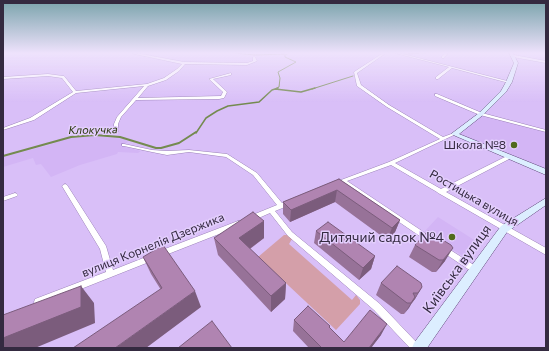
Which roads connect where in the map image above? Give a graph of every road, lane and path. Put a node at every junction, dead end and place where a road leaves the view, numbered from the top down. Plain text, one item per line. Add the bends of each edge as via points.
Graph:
1 (179, 69) edge
2 (359, 69) edge
3 (448, 69) edge
4 (460, 69) edge
5 (514, 69) edge
6 (230, 74) dead end
7 (3, 78) edge
8 (11, 78) junction
9 (437, 78) dead end
10 (509, 82) junction
11 (3, 83) edge
12 (147, 85) junction
13 (75, 92) junction
14 (436, 95) dead end
15 (134, 99) junction
16 (481, 114) junction
17 (3, 128) edge
18 (116, 131) dead end
19 (546, 131) edge
20 (454, 134) junction
21 (443, 139) junction
22 (124, 145) dead end
23 (509, 157) junction
24 (391, 163) junction
25 (546, 172) edge
26 (343, 181) junction
27 (65, 186) dead end
28 (329, 186) edge
29 (440, 192) junction
30 (15, 195) dead end
31 (3, 199) edge
32 (295, 201) edge
33 (546, 201) edge
34 (281, 206) junction
35 (271, 210) junction
36 (504, 228) junction
37 (546, 252) edge
38 (474, 269) junction
39 (110, 274) junction
40 (32, 305) edge
41 (417, 348) edge

1 - 12 street via 165,79
2 - 21 street via 354,73 359,86
3 - 9 street
4 - 10 street
5 - 10 street
6 - 15 street via 211,79 225,92 223,97
7 - 8 street
8 - 11 street
8 - 13 street via 48,75 63,77
10 - 16 street via 503,92
12 - 13 street
12 - 15 street
13 - 17 street via 32,119
14 - 16 street
15 - 18 street via 119,117
16 - 19 street
16 - 20 street
20 - 21 street
20 - 23 street
21 - 24 street
22 - 34 street via 167,153 189,151 227,156 255,174
23 - 25 street
23 - 29 street
24 - 26 street
24 - 29 street, Ростицька вулиця
26 - 28 street
26 - 38 street
27 - 39 street via 103,248
29 - 36 street, Ростицька вулиця
30 - 31 street
32 - 34 street, вулиця Корнелія Дзержика
33 - 36 street, Київська вулиця
34 - 35 street, вулиця Корнелія Дзержика
35 - 39 street, вулиця Корнелія Дзержика
35 - 41 street via 290,234 377,307
36 - 37 street, Ростицька вулиця
36 - 38 street, Київська вулиця
38 - 41 street, Київська вулиця
39 - 40 street, вулиця Корнелія Дзержика

